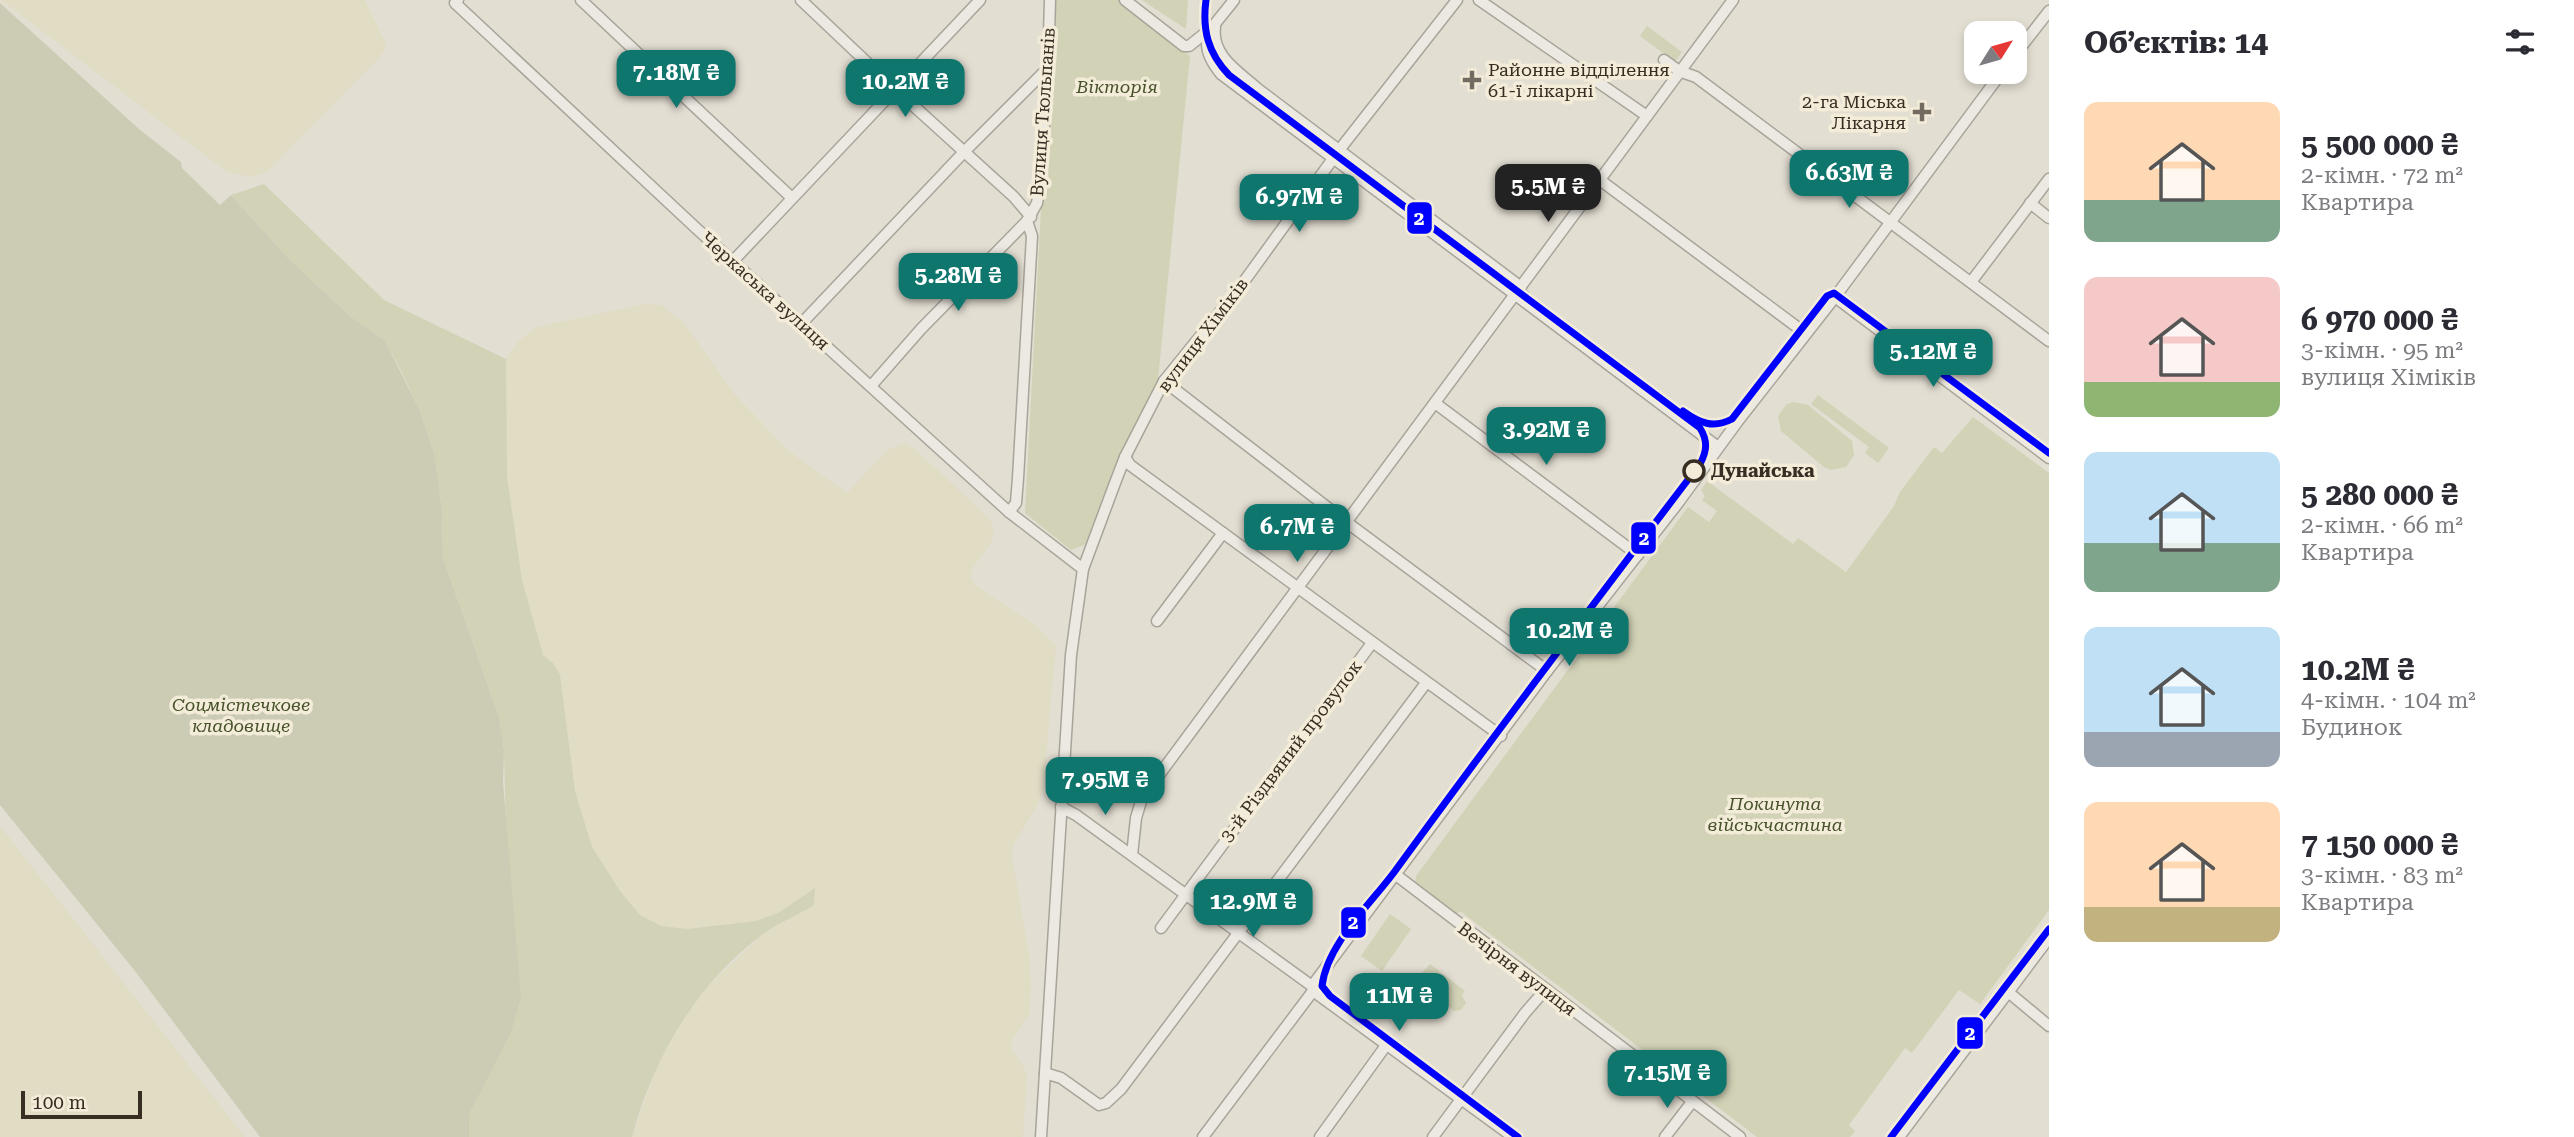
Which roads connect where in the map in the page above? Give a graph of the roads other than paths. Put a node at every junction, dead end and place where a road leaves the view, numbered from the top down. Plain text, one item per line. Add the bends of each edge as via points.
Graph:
1 (581, 0) edge
2 (801, 0) edge
3 (980, 0) edge
4 (1050, 0) edge
5 (1125, 0) edge
6 (1234, 0) edge
7 (1457, 0) edge
8 (1479, 0) edge
9 (1734, 0) edge
10 (456, 2) edge
11 (2049, 11) edge
12 (1215, 25) junction
13 (2027, 39) edge
14 (1664, 60) dead end
15 (1048, 68) junction
16 (1679, 71) junction
17 (1993, 84) edge
18 (895, 89) junction
19 (1647, 116) junction
20 (1340, 149) junction
21 (964, 152) junction
22 (1334, 158) junction
23 (2049, 178) edge
24 (1600, 180) junction
25 (792, 198) junction
26 (2030, 203) junction
27 (2049, 218) edge
28 (1029, 219) junction
29 (1889, 220) junction
30 (733, 261) junction
31 (1971, 282) junction
32 (1519, 290) junction
33 (1835, 297) junction
34 (801, 324) junction
35 (1805, 333) junction
36 (2049, 341) edge
37 (1164, 381) junction
38 (871, 386) junction
39 (1435, 404) junction
40 (1718, 447) junction
41 (1125, 457) junction
42 (2049, 458) edge
43 (1009, 512) junction
44 (1345, 521) junction
45 (1223, 533) junction
46 (1638, 555) junction
47 (1083, 569) junction
48 (1298, 589) junction
49 (1157, 621) dead end
50 (1372, 643) junction
51 (1547, 671) junction
52 (1426, 683) junction
53 (1501, 736) junction
54 (1061, 807) junction
55 (1132, 855) junction
56 (1396, 875) junction
57 (1185, 894) junction
58 (1161, 928) dead end
59 (1238, 934) junction
60 (2049, 938) edge
61 (1312, 988) junction
62 (1545, 990) junction
63 (2007, 991) junction
64 (2049, 1026) edge
65 (1387, 1044) junction
66 (1045, 1073) junction
67 (1462, 1098) junction
68 (1692, 1102) junction
69 (1041, 1137) edge
70 (1203, 1137) edge
71 (1320, 1137) edge
72 (1433, 1137) edge
73 (1513, 1137) edge
74 (1665, 1137) edge
75 (1740, 1137) edge
76 (1899, 1137) edge

1 - 25 street
2 - 18 street
3 - 18 street
4 - 15 street, Вулиця Тюльпанів
5 - 12 street via 1184,46
6 - 12 street
7 - 20 street, вулиця Хіміків
8 - 19 street
9 - 16 street
10 - 30 street, Черкаська вулиця
11 - 13 street
12 - 20 street via 1213,38 1225,61
12 - 22 street via 1205,51 1221,74
14 - 16 street
15 - 21 street
15 - 28 street, Вулиця Тюльпанів via 1039,192
16 - 19 street
16 - 29 street via 1696,77
17 - 29 street
18 - 21 street
18 - 25 street
19 - 24 street
20 - 22 street, вулиця Хіміків
20 - 32 street
21 - 28 street via 1014,197
21 - 34 street
22 - 32 street
22 - 37 street, вулиця Хіміків
23 - 26 street
24 - 32 street
24 - 35 street
25 - 30 street
26 - 27 street
26 - 31 street
28 - 38 street
28 - 43 street, Вулиця Тюльпанів via 1018,478 1016,503
29 - 31 street
29 - 33 street
30 - 34 street, Черкаська вулиця
31 - 36 street
32 - 39 street
32 - 40 street via 1525,302
33 - 35 street
33 - 42 street
34 - 38 street, Черкаська вулиця
35 - 40 street
37 - 41 street, вулиця Хіміків
37 - 44 street
38 - 43 street, Черкаська вулиця
39 - 44 street
39 - 46 street
40 - 46 street
41 - 45 street
41 - 47 street, вулиця Хіміків
43 - 47 street, Черкаська вулиця
44 - 48 street
44 - 51 street
45 - 48 street
45 - 49 street
46 - 51 street
47 - 54 street, вулиця Хіміків via 1070,655
48 - 50 street
48 - 55 street via 1142,798
50 - 52 street
50 - 57 street, 3-й Різдвяний провулок
51 - 53 street
52 - 53 street
52 - 59 street
53 - 56 street
54 - 55 street
54 - 66 street, вулиця Хіміків
55 - 57 street
56 - 61 street
56 - 62 street, Вечірня вулиця
57 - 58 street, 3-й Різдвяний провулок
57 - 59 street
59 - 61 street
59 - 66 street via 1106,1103 1099,1105 1061,1078
60 - 63 street
61 - 65 street
61 - 70 street
62 - 67 street
62 - 68 street, Вечірня вулиця
63 - 64 street
63 - 76 street
65 - 67 street
65 - 71 street
66 - 69 street, вулиця Хіміків
67 - 72 street
67 - 73 street
68 - 74 street
68 - 75 street, Вечірня вулиця

